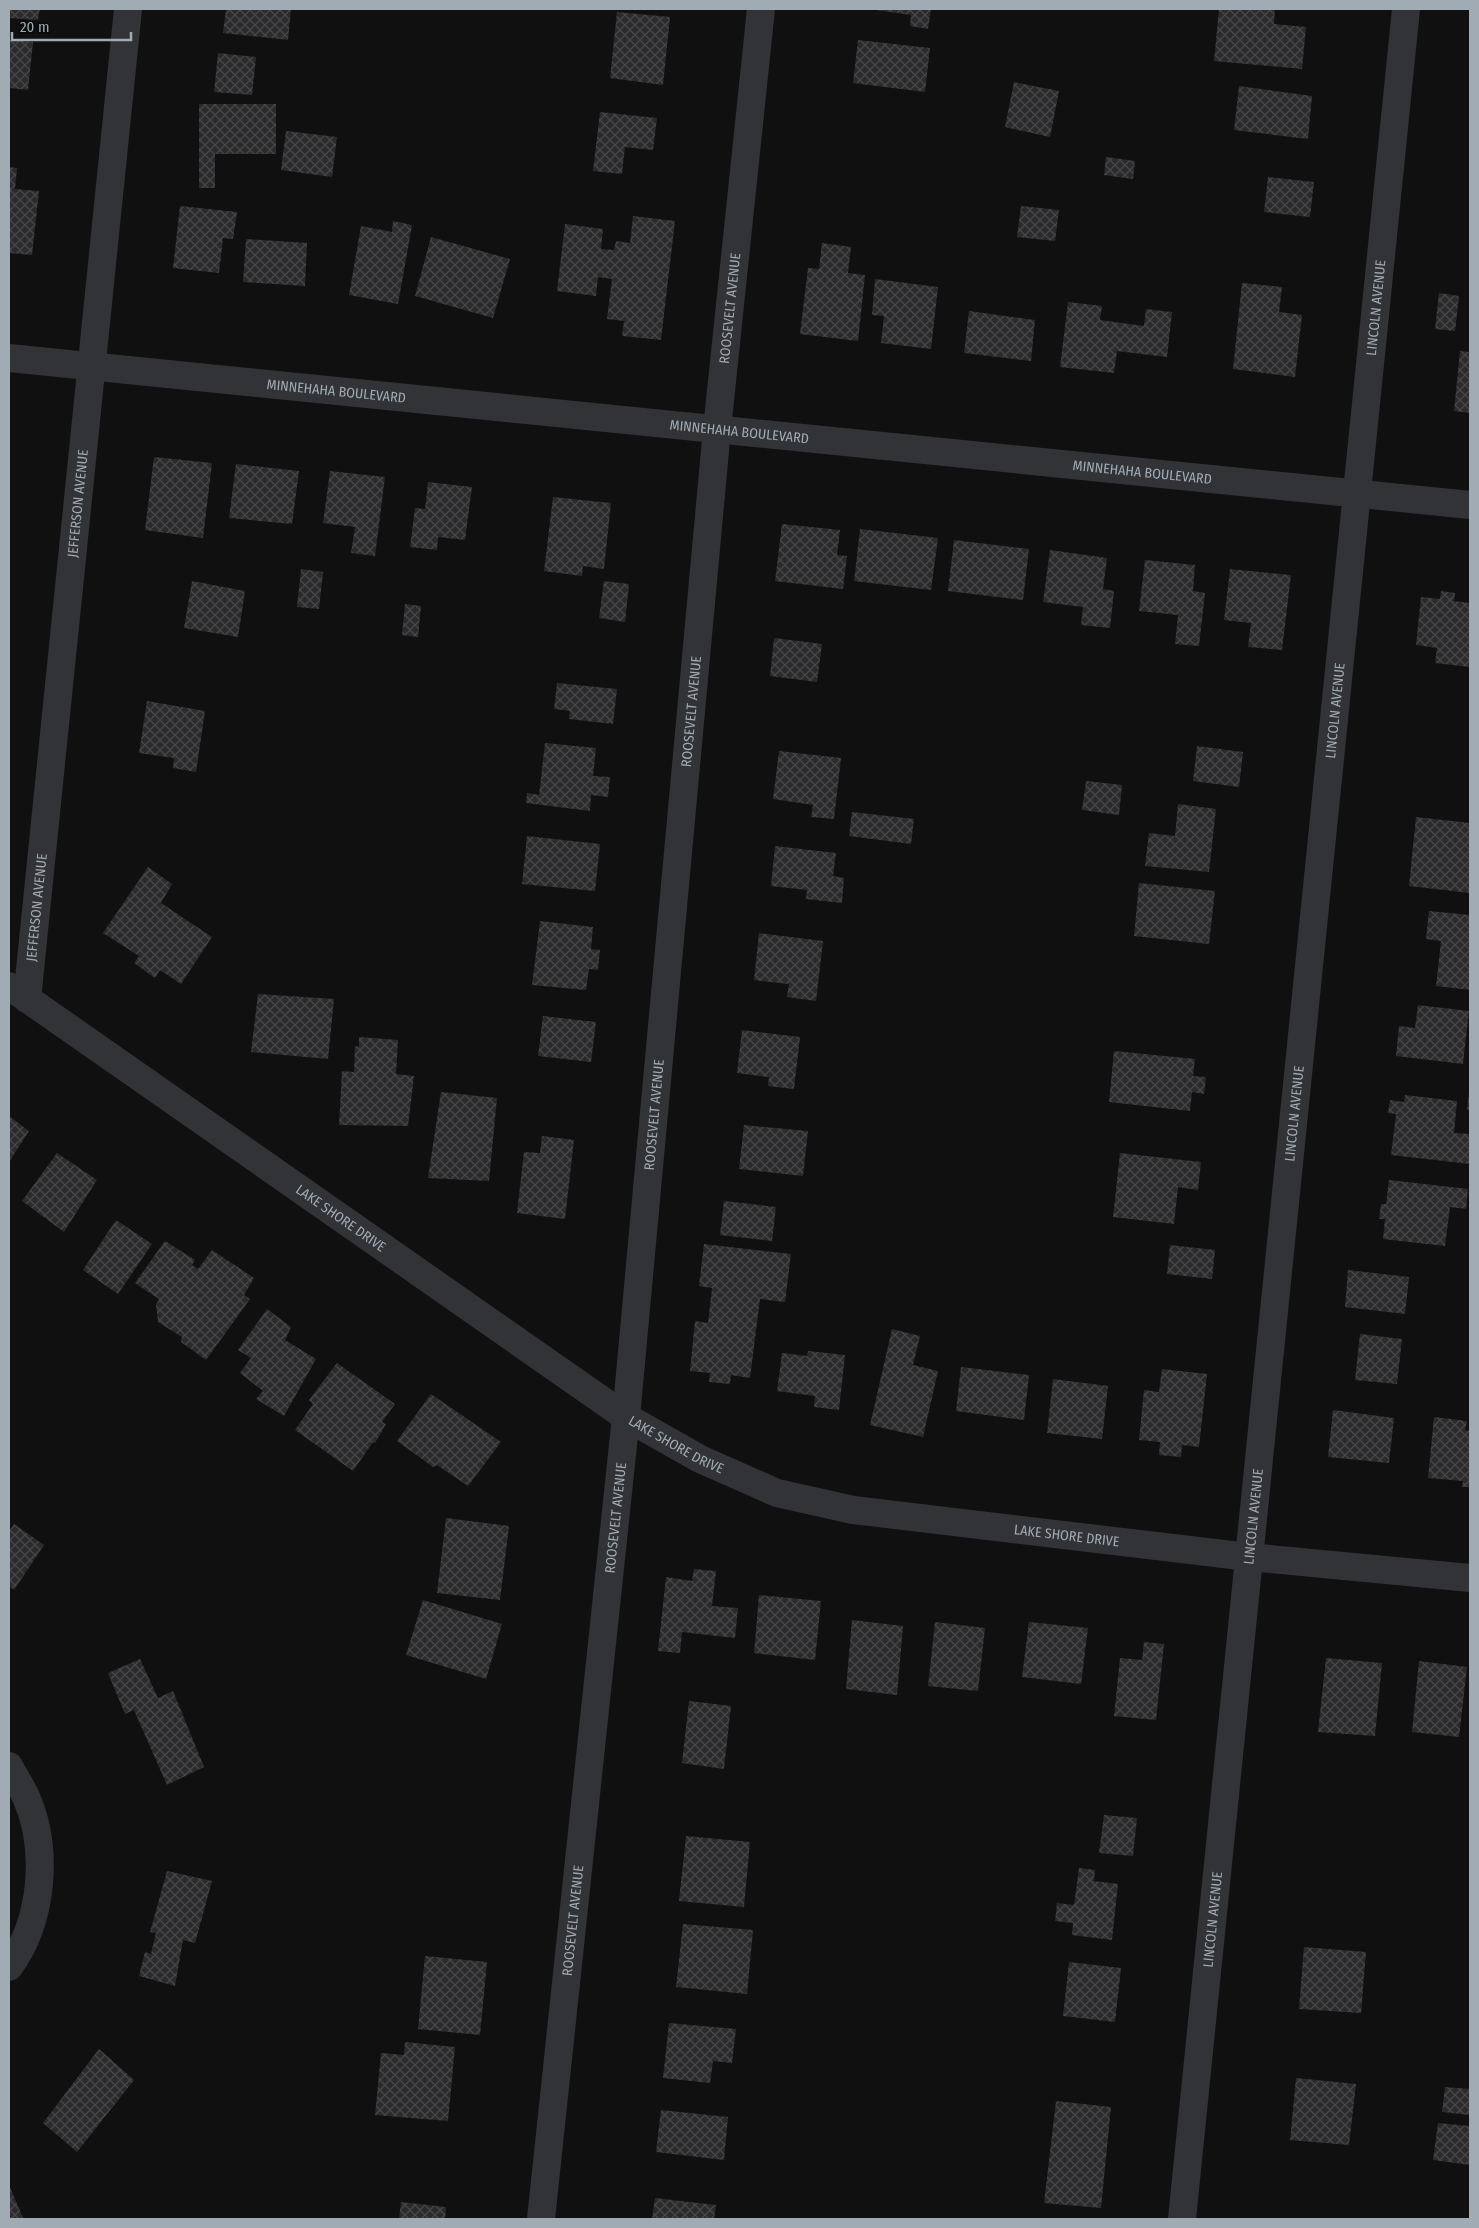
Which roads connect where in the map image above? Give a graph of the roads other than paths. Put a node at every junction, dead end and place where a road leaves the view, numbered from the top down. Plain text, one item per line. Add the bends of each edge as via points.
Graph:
1 (128, 9) edge
2 (761, 9) edge
3 (1406, 9) edge
4 (9, 358) edge
5 (92, 366) junction
6 (717, 429) junction
7 (1356, 493) junction
8 (1470, 505) edge
9 (18, 993) edge
10 (626, 1417) junction
11 (1250, 1557) junction
12 (1470, 1578) edge
13 (9, 1766) edge
14 (9, 1967) edge
15 (541, 2219) edge
16 (1182, 2219) edge

1 - 5 street, JEFFERSON AVENUE
2 - 6 street, ROOSEVELT AVENUE
3 - 7 street, LINCOLN AVENUE
4 - 5 street, MINNEHAHA BOULEVARD
5 - 6 street, MINNEHAHA BOULEVARD
5 - 9 street, JEFFERSON AVENUE
6 - 7 street, MINNEHAHA BOULEVARD
6 - 10 street, ROOSEVELT AVENUE
7 - 8 street, MINNEHAHA BOULEVARD
7 - 11 street, LINCOLN AVENUE
9 - 10 street, LAKE SHORE DRIVE
10 - 11 street, LAKE SHORE DRIVE via 700,1459 777,1493 844,1508
10 - 15 street, ROOSEVELT AVENUE
11 - 12 street, LAKE SHORE DRIVE
11 - 16 street, LINCOLN AVENUE
13 - 14 street via 26,1797 34,1824 39,1878 36,1905 28,1931

